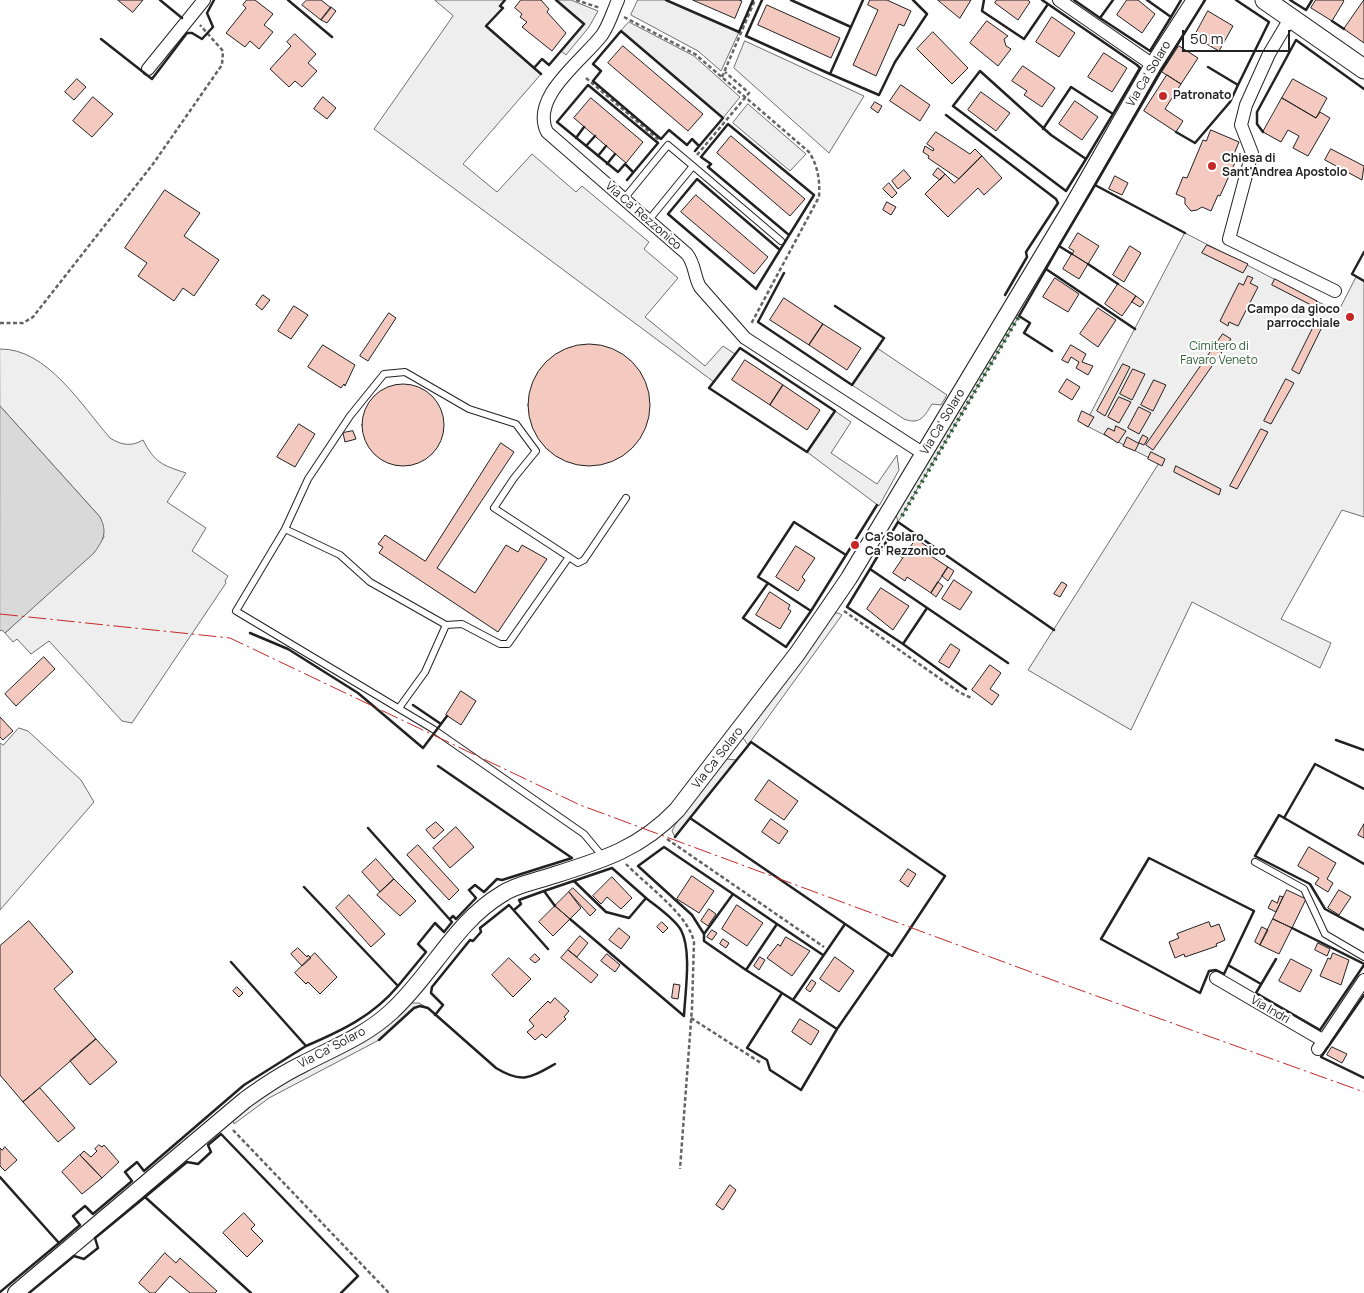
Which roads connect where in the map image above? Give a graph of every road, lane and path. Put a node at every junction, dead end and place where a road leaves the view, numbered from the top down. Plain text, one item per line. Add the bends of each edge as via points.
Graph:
1 (204, 0) edge
2 (618, 0) edge
3 (755, 0) edge
4 (1059, 0) edge
5 (1195, 0) edge
6 (1265, 0) edge
7 (1291, 17) junction
8 (207, 33) dead end
9 (1154, 65) junction
10 (1364, 69) edge
11 (148, 70) dead end
12 (725, 72) junction
13 (722, 77) dead end
14 (586, 78) dead end
15 (666, 146) junction
16 (696, 155) dead end
17 (693, 166) junction
18 (623, 200) junction
19 (648, 221) junction
20 (781, 241) dead end
21 (1335, 291) dead end
22 (0, 323) edge
23 (924, 454) junction
24 (626, 498) dead end
25 (285, 529) junction
26 (569, 557) junction
27 (832, 603) junction
28 (446, 625) junction
29 (973, 699) dead end
30 (399, 708) junction
31 (656, 831) junction
32 (610, 857) junction
33 (1255, 862) dead end
34 (824, 947) dead end
35 (1364, 957) edge
36 (1216, 978) dead end
37 (1364, 980) edge
38 (691, 1018) junction
39 (761, 1063) dead end
40 (222, 1118) junction
41 (680, 1169) dead end
42 (16, 1293) edge
43 (389, 1293) edge

1 - 11 street
2 - 18 street, Via Ca' Rezzonico via 601,35 550,94 542,117 553,139
3 - 12 path
4 - 9 street
5 - 9 street, Via Ca' Solaro
6 - 7 main road
7 - 10 main road
7 - 21 street via 1265,61 1246,105 1241,125 1252,153 1229,240
8 - 22 path via 223,51 222,65 153,164 33,317 23,323
9 - 23 street, Via Ca' Solaro
12 - 13 path
12 - 16 path via 750,93
14 - 15 path
15 - 17 lane
15 - 18 lane
17 - 19 lane
17 - 20 lane
18 - 19 street, Via Ca' Rezzonico
19 - 23 street, Via Ca' Rezzonico via 687,254 700,287 746,338
23 - 27 street, Via Ca' Solaro
24 - 26 lane via 584,560 578,563
25 - 26 lane via 308,479 350,416 384,374 405,372 469,409 516,424 536,451 494,508
25 - 28 lane via 340,555 370,582
25 - 30 lane via 236,611
26 - 28 lane via 508,644 500,644 462,624
27 - 29 path
27 - 31 street, Via Ca' Solaro via 729,745
28 - 30 lane via 425,672
30 - 32 lane via 584,834
31 - 32 street, Via Ca' Solaro
31 - 34 path
32 - 38 path via 689,927 694,942
32 - 40 street, Via Ca' Solaro via 521,885 491,900 401,1002 378,1023 280,1076
33 - 35 lane via 1304,889 1325,934
36 - 37 street, Via Indri via 1321,1045
38 - 39 path
38 - 41 path
40 - 42 street, Via Ca' Solaro
40 - 43 path

